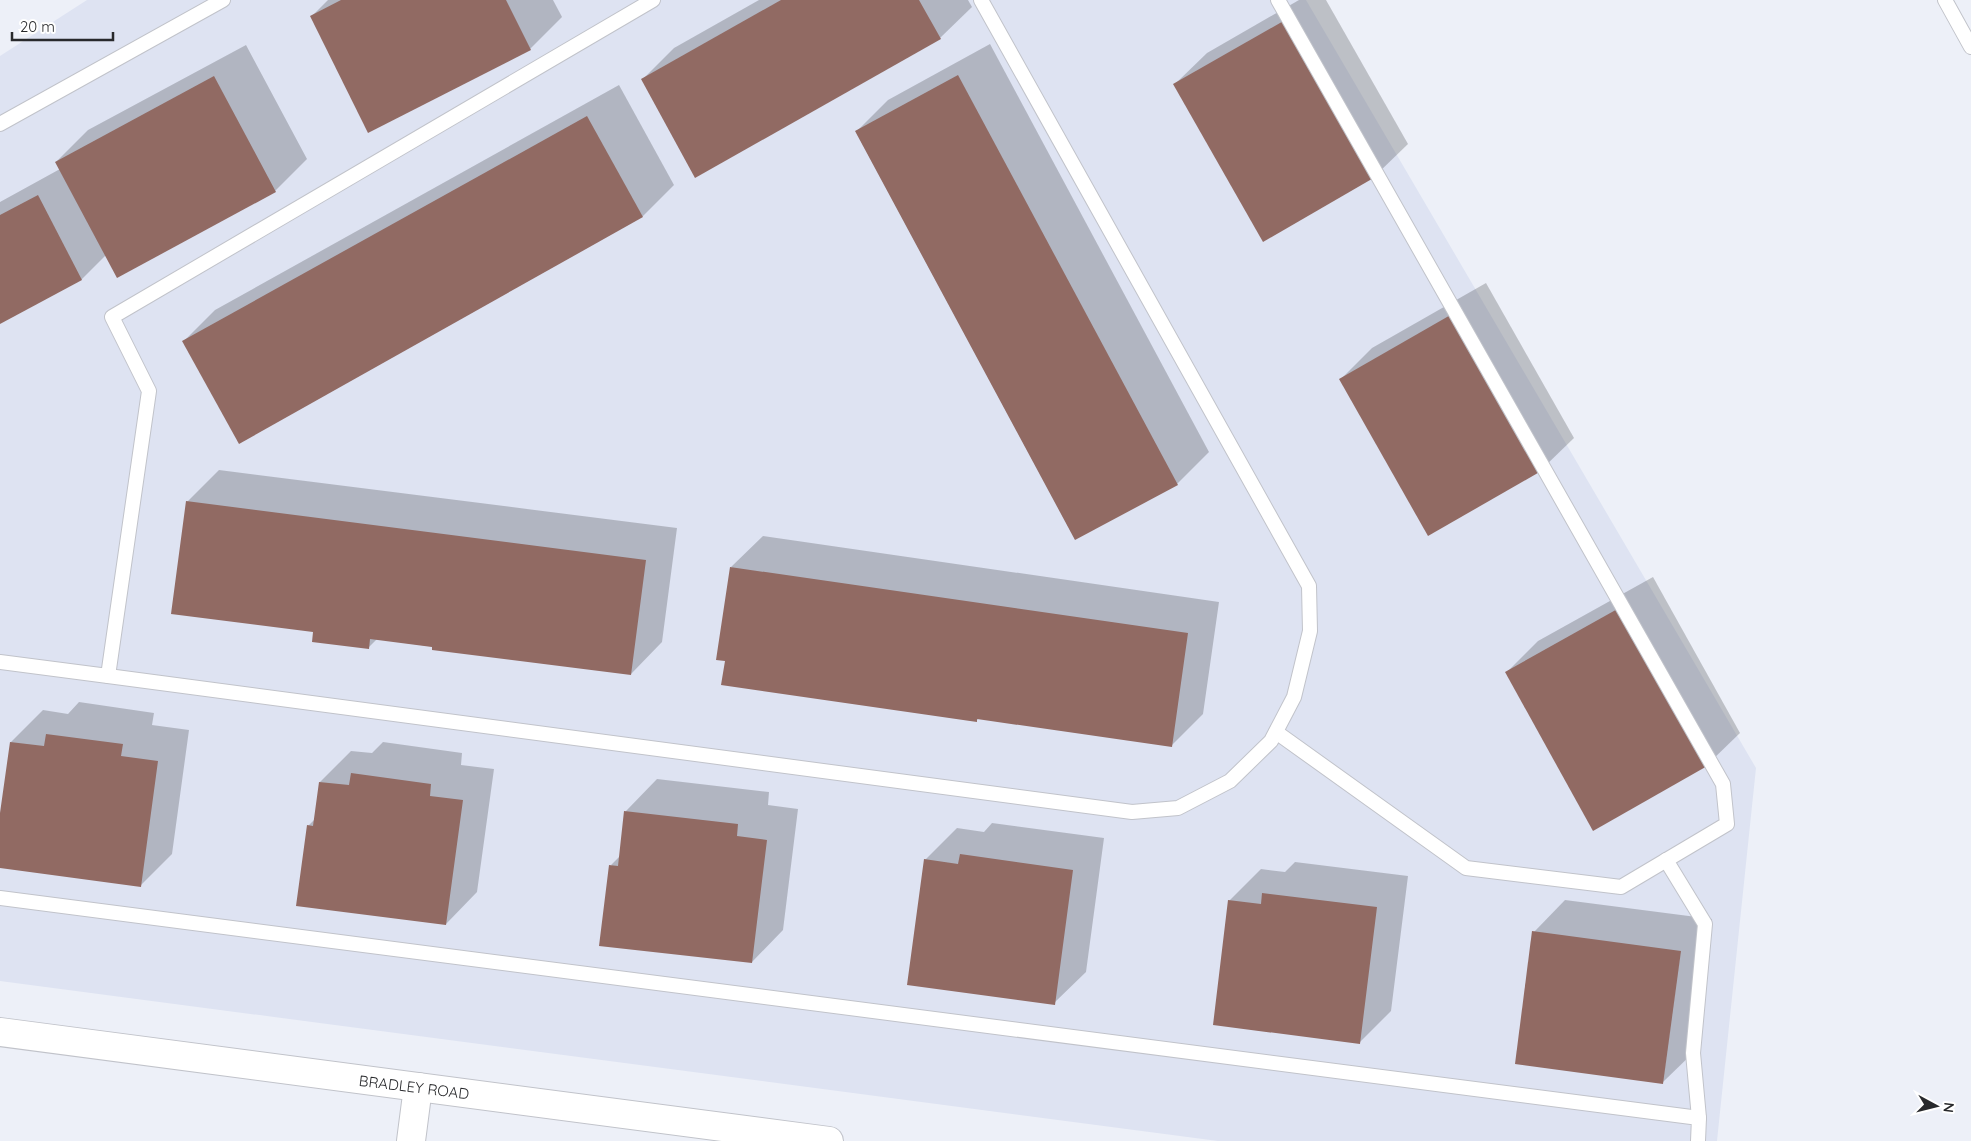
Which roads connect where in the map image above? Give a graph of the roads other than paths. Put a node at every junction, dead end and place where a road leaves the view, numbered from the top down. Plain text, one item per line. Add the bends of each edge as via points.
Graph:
1 (223, 0) edge
2 (652, 0) edge
3 (981, 0) edge
4 (1278, 0) edge
5 (1944, 0) edge
6 (1971, 47) edge
7 (0, 124) edge
8 (0, 662) edge
9 (108, 676) junction
10 (1276, 732) junction
11 (1666, 860) junction
12 (0, 898) edge
13 (0, 1032) edge
14 (418, 1087) junction
15 (1699, 1118) junction
16 (411, 1141) edge
17 (829, 1141) edge
18 (1698, 1141) edge

1 - 7 lane
2 - 9 lane via 112,317 149,391
3 - 10 lane via 1309,586 1310,631 1294,697
4 - 11 lane via 1723,784 1727,824
5 - 6 lane
8 - 9 lane
9 - 10 lane via 1132,812 1178,808 1230,781
10 - 11 lane via 1466,868 1621,887
11 - 15 lane via 1705,924 1693,1052
12 - 15 lane
13 - 14 street, BRADLEY ROAD
14 - 16 street
14 - 17 street, BRADLEY ROAD
15 - 18 lane

